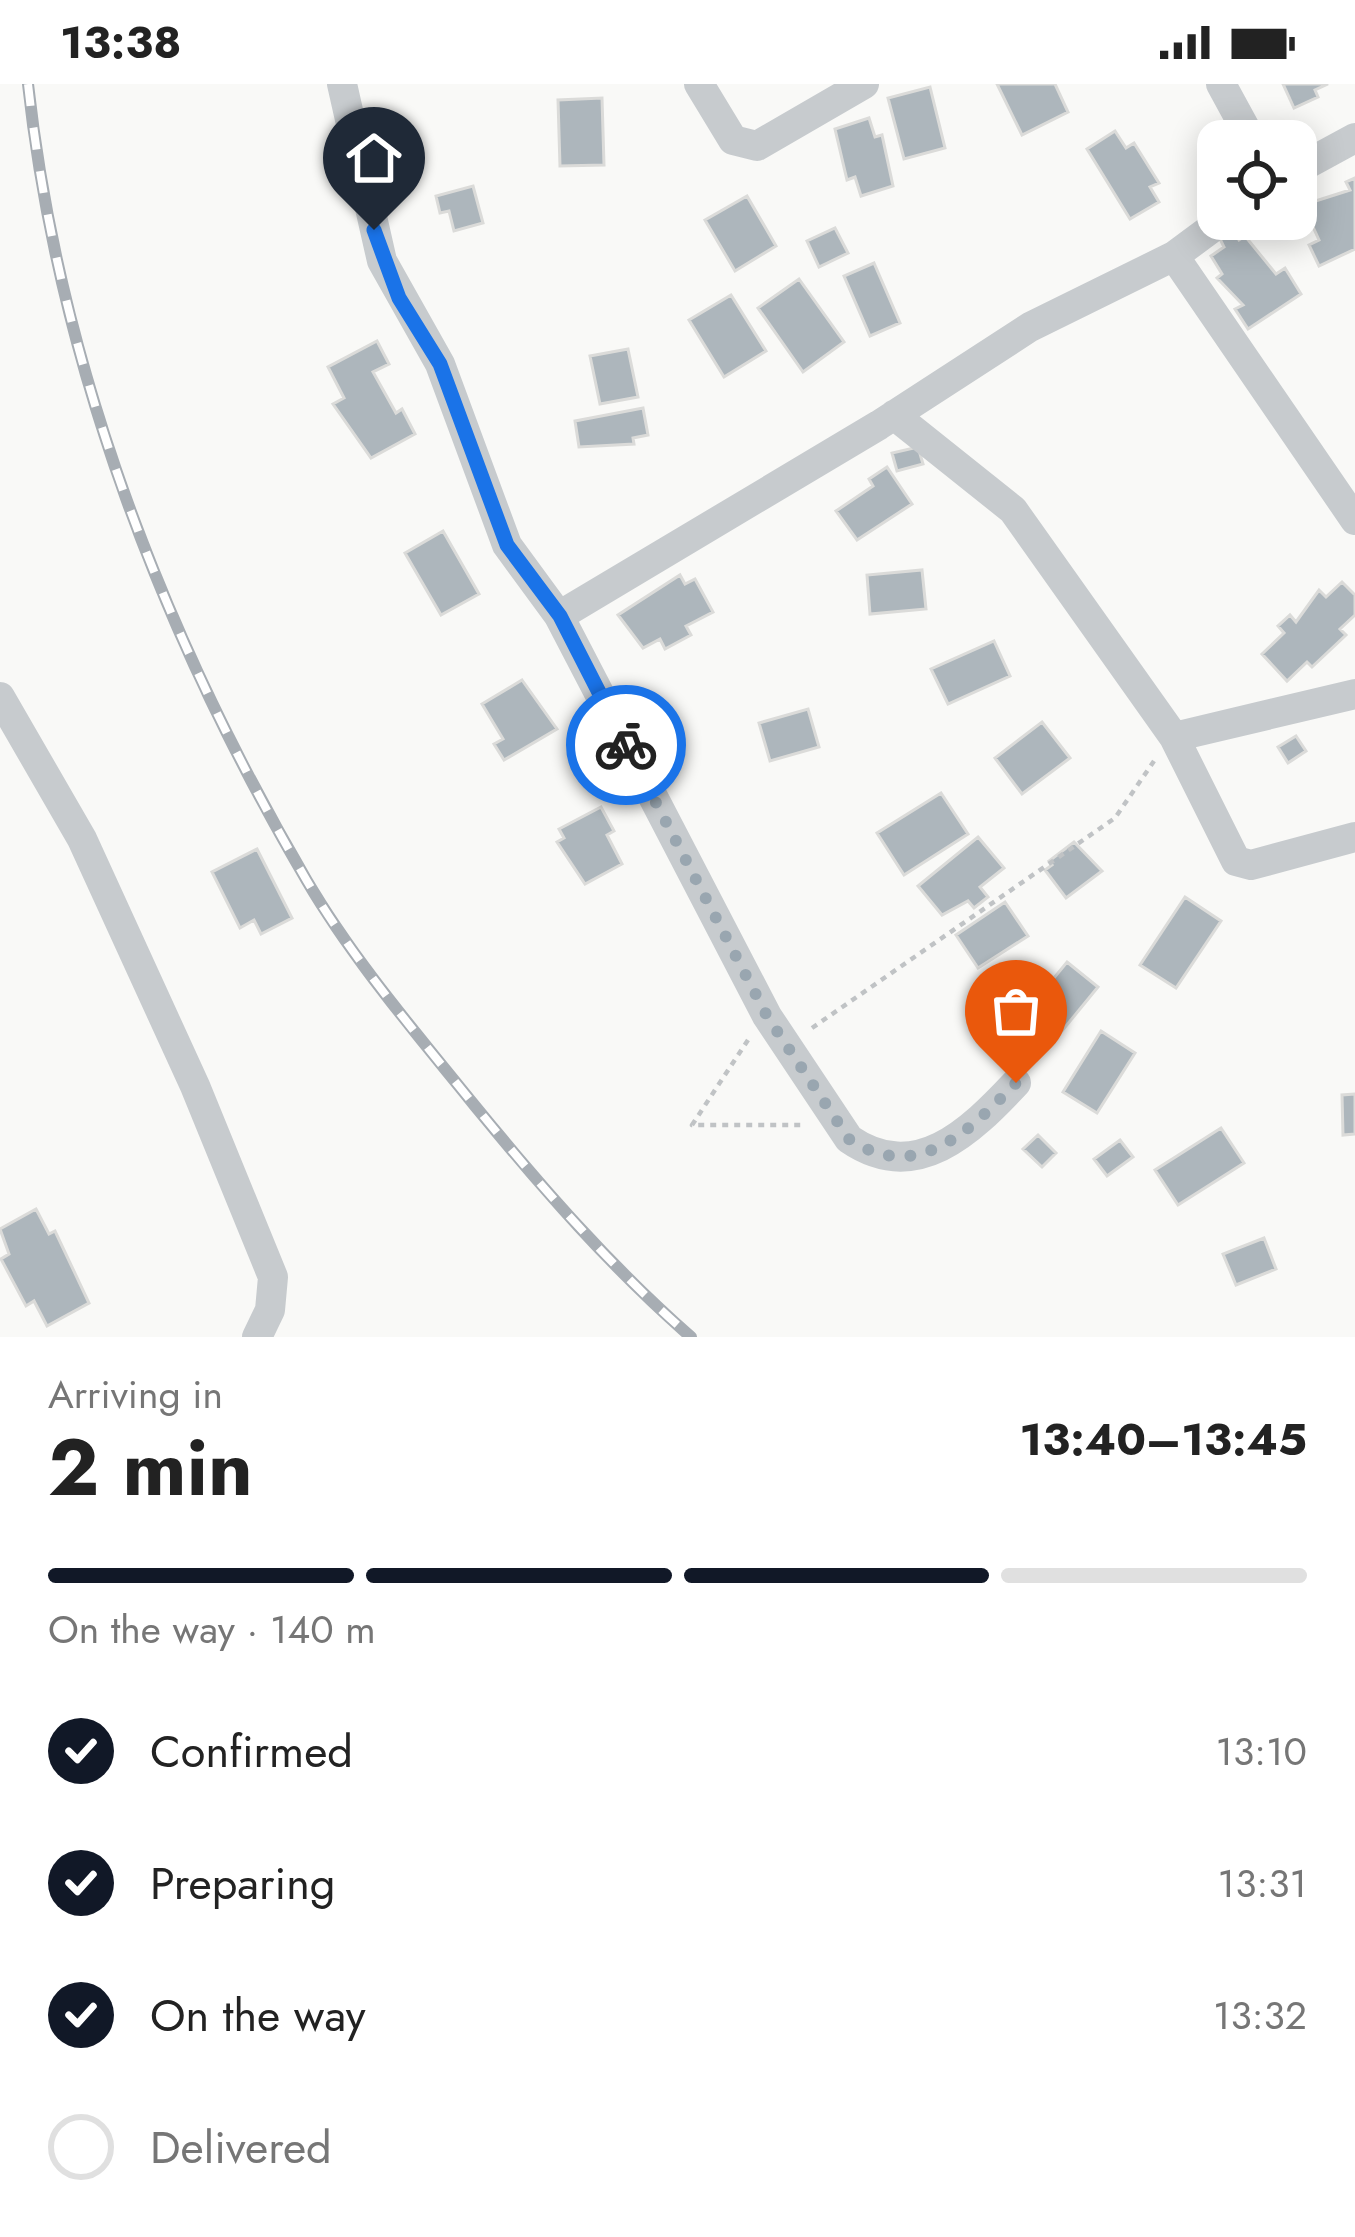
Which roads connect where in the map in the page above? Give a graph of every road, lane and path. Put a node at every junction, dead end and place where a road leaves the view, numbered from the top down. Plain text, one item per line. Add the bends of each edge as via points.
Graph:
1 (342, 84) edge
2 (700, 84) edge
3 (864, 84) edge
4 (1221, 84) edge
5 (1241, 120) edge
6 (1355, 138) edge
7 (1317, 159) edge
8 (1197, 239) edge
9 (1174, 256) junction
10 (894, 415) junction
11 (1355, 520) edge
12 (560, 616) junction
13 (1355, 694) edge
14 (0, 697) edge
15 (1174, 736) junction
16 (1355, 837) edge
17 (767, 1016) junction
18 (787, 1044) junction
19 (1016, 1083) dead end
20 (842, 1128) junction
21 (257, 1337) edge

1 - 12 street via 382,261 440,364 507,545
2 - 3 street via 733,140 757,146
4 - 5 street
6 - 7 street
8 - 9 street
9 - 10 street via 1030,327
9 - 11 street
10 - 12 street
10 - 15 street via 1013,510
12 - 17 street
13 - 15 street
14 - 21 street via 82,839 273,1277 271,1310
15 - 16 street via 1236,861 1251,866
15 - 18 path via 1115,818
17 - 18 street
17 - 20 path via 692,1125
18 - 20 street
19 - 20 street via 956,1139 915,1157 870,1153

